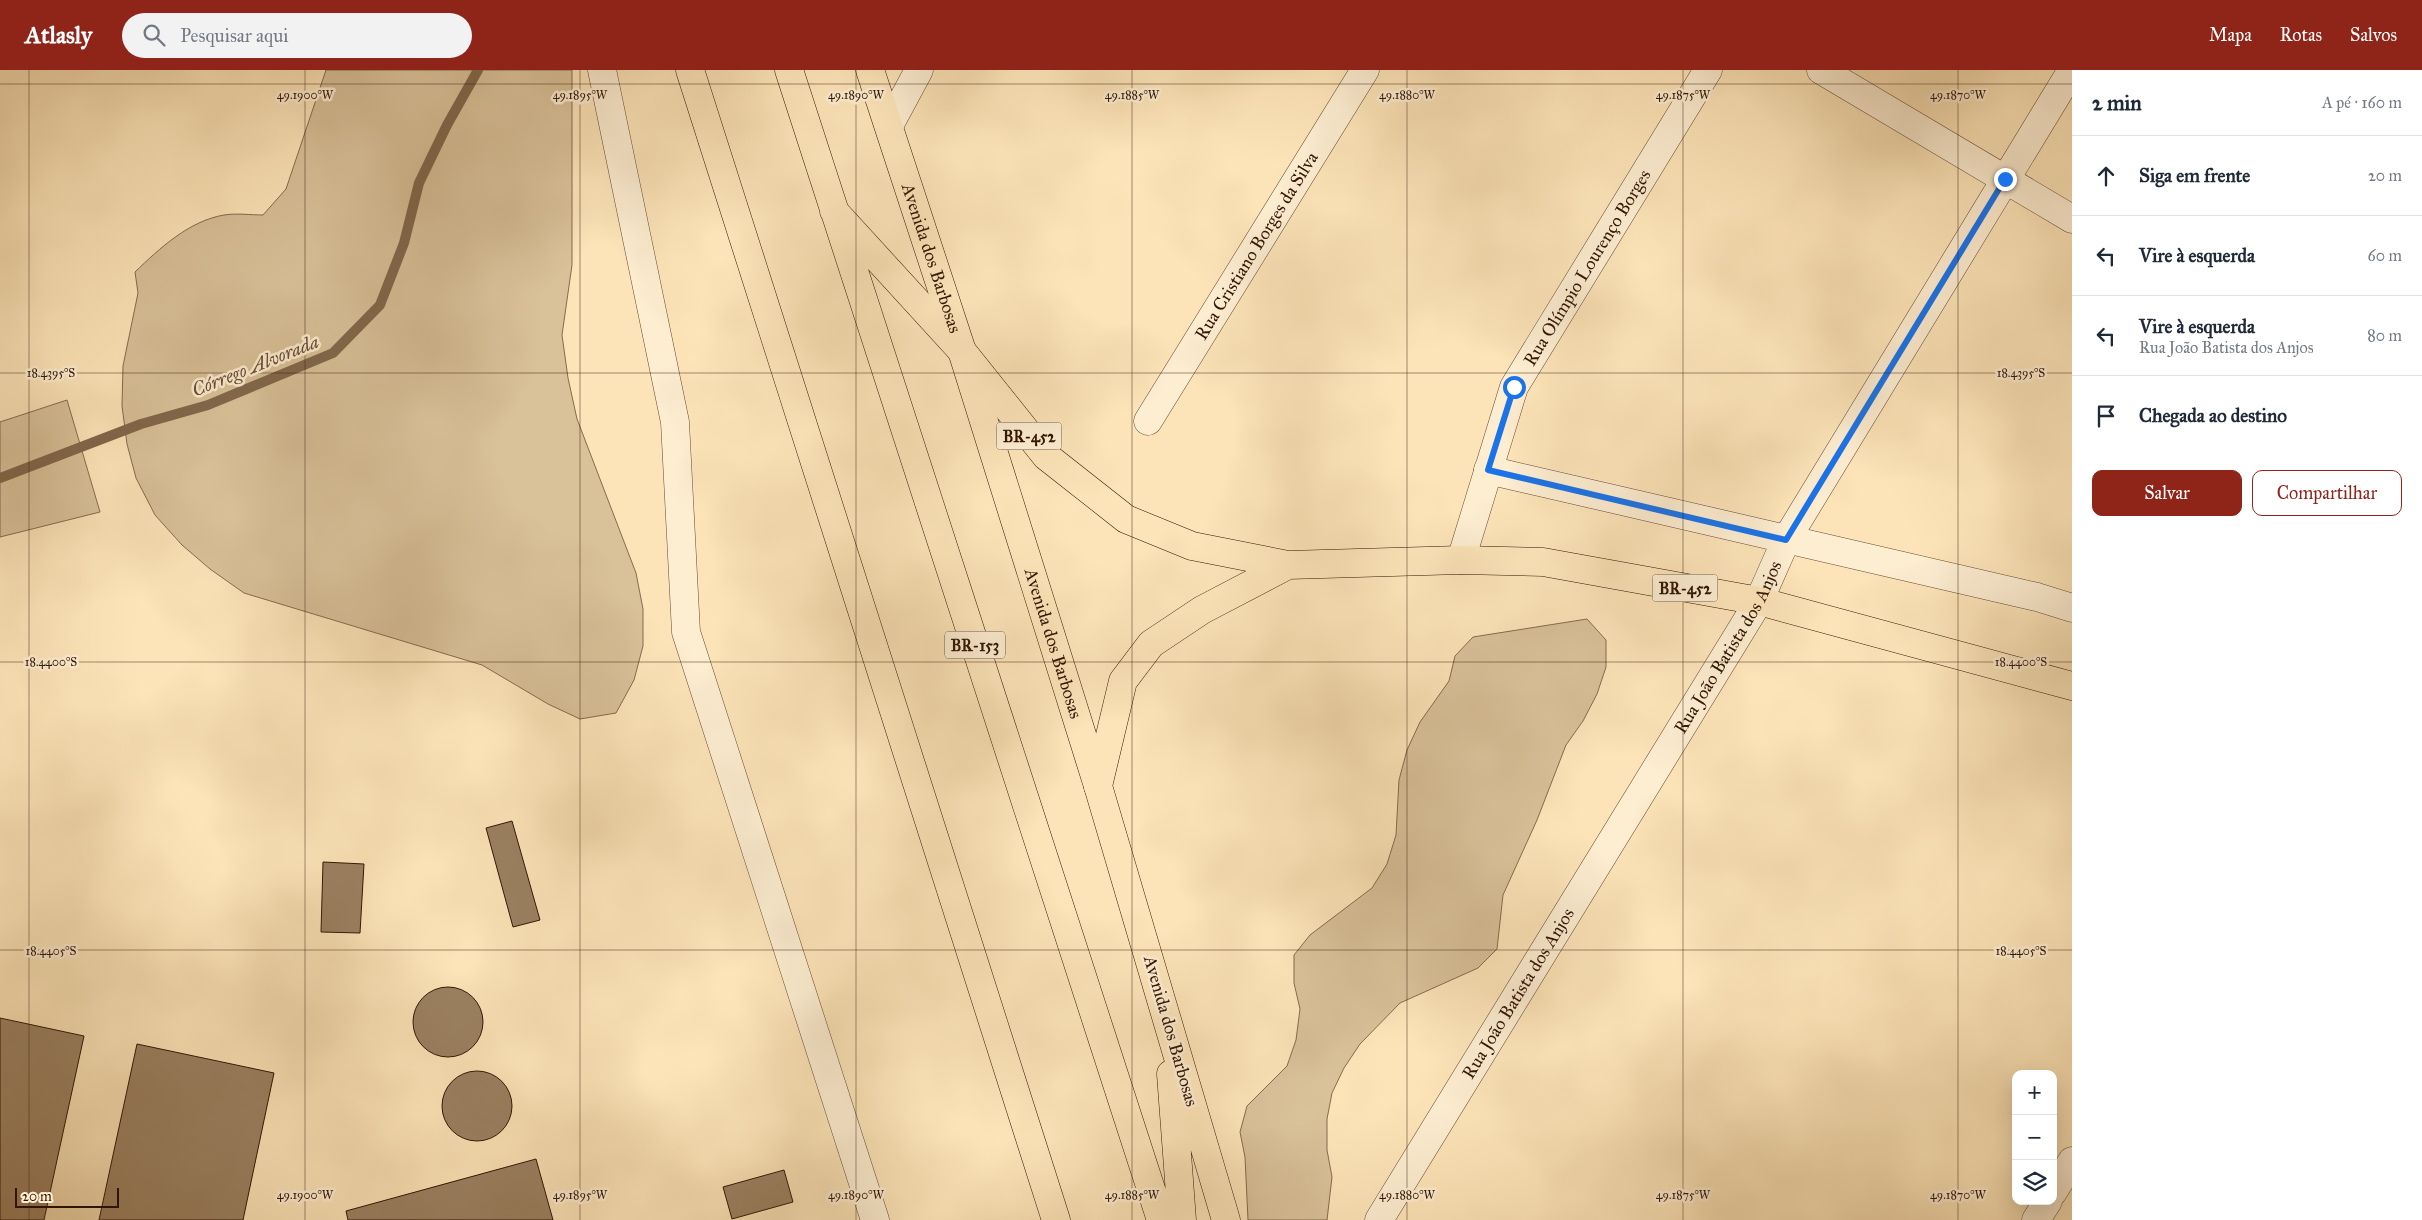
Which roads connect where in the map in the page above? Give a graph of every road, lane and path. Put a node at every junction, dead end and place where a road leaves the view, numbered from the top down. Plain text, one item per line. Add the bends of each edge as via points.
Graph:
1 (602, 70) edge
2 (690, 70) edge
3 (789, 70) edge
4 (919, 70) edge
5 (1365, 70) edge
6 (1708, 70) edge
7 (1821, 70) edge
8 (2072, 70) edge
9 (877, 78) edge
10 (890, 124) junction
11 (2005, 179) junction
12 (834, 211) junction
13 (2072, 219) edge
14 (962, 351) junction
15 (1148, 421) dead end
16 (1488, 470) junction
17 (1786, 540) junction
18 (1461, 560) junction
19 (1288, 565) junction
20 (1759, 602) junction
21 (2072, 608) edge
22 (2072, 686) edge
23 (1098, 786) junction
24 (1167, 1021) junction
25 (2072, 1161) edge
26 (2057, 1185) edge
27 (2045, 1205) edge
28 (875, 1220) edge
29 (1056, 1220) edge
30 (1161, 1220) edge
31 (1182, 1220) edge
32 (1226, 1220) edge
33 (1379, 1220) edge
34 (2036, 1220) edge

1 - 28 street via 675,422 686,632
2 - 29 main road
3 - 12 main road, BR-153
4 - 10 street
5 - 15 street, Rua Cristiano Borges da Silva
6 - 16 street, Rua Olímpio Lourenço Borges via 1514,387
7 - 11 street
8 - 11 street, Rua João Batista dos Anjos
9 - 10 main road, Avenida dos Barbosas
10 - 14 main road, Avenida dos Barbosas
11 - 13 street
11 - 17 street, Rua João Batista dos Anjos
12 - 14 main road, BR-452
12 - 30 main road, BR-153
14 - 19 main road, BR-452 via 1046,456 1126,519 1192,546
14 - 23 main road, Avenida dos Barbosas
16 - 17 street
16 - 18 street, Rua Olímpio Lourenço Borges
17 - 20 street, Rua João Batista dos Anjos
17 - 21 street
18 - 19 main road, BR-452
18 - 20 main road, BR-452 via 1543,562
19 - 23 main road, BR-452 via 1202,610 1151,644 1123,681
20 - 22 main road, BR-452
20 - 33 street, Rua João Batista dos Anjos
23 - 24 main road, Avenida dos Barbosas
24 - 31 main road
24 - 32 main road, Avenida dos Barbosas
25 - 26 street
27 - 34 street

